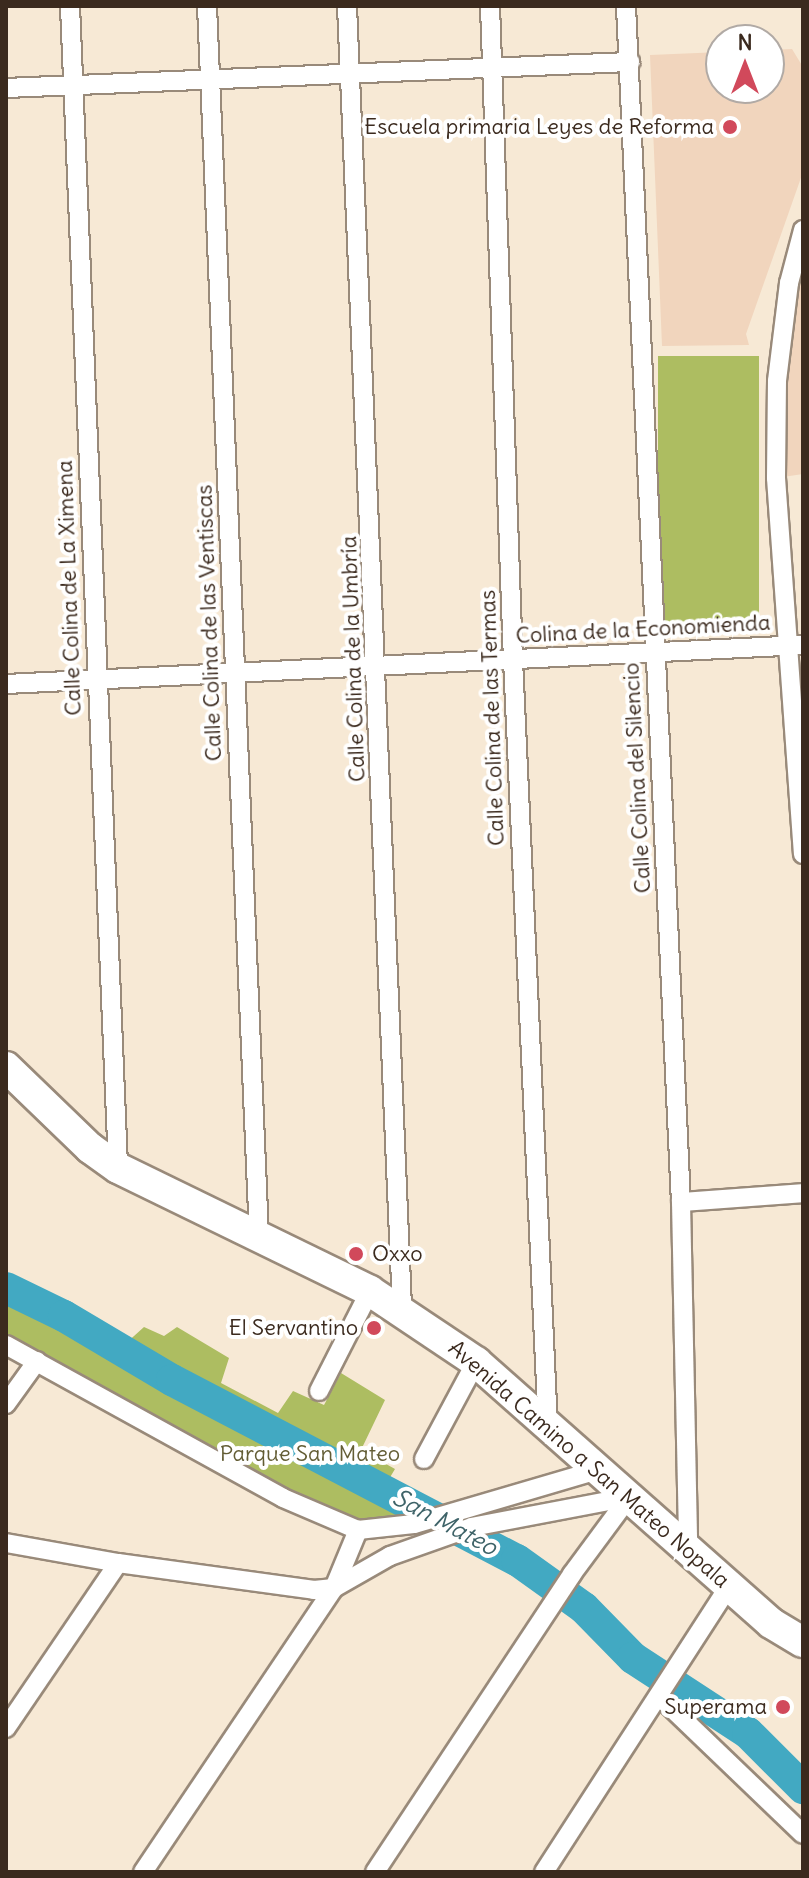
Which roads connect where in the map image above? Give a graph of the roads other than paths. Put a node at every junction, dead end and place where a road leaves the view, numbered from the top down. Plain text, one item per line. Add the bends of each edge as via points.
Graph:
1 (70, 6) edge
2 (207, 6) edge
3 (347, 6) edge
4 (490, 6) edge
5 (626, 6) edge
6 (630, 62) junction
7 (492, 67) junction
8 (349, 74) junction
9 (209, 80) junction
10 (73, 86) junction
11 (6, 88) edge
12 (803, 230) edge
13 (796, 645) edge
14 (655, 653) junction
15 (513, 660) junction
16 (378, 667) junction
17 (235, 673) junction
18 (96, 680) junction
19 (6, 684) edge
20 (803, 854) edge
21 (6, 1067) edge
22 (118, 1168) junction
23 (803, 1193) edge
24 (681, 1202) junction
25 (259, 1238) junction
26 (370, 1291) junction
27 (402, 1310) junction
28 (6, 1345) edge
29 (37, 1361) junction
30 (476, 1362) junction
31 (319, 1391) dead end
32 (6, 1404) edge
33 (548, 1428) junction
34 (424, 1459) dead end
35 (598, 1470) junction
36 (629, 1497) junction
37 (358, 1530) junction
38 (6, 1543) edge
39 (688, 1547) junction
40 (118, 1563) junction
41 (730, 1585) junction
42 (334, 1588) junction
43 (803, 1642) edge
44 (662, 1691) junction
45 (6, 1728) edge
46 (803, 1834) edge
47 (143, 1872) edge
48 (375, 1872) edge
49 (544, 1872) edge

1 - 10 street, Calle Colina de La Ximena
2 - 9 street, Calle Colina de las Ventiscas
3 - 8 street, Calle Colina de la Umbría
4 - 7 street, Calle Colina de las Termas
5 - 6 street, Calle Colina del Silencio
6 - 7 street
6 - 14 street, Calle Colina del Silencio
7 - 8 street
7 - 15 street, Calle Colina de las Termas
8 - 9 street
8 - 16 street, Calle Colina de la Umbría
9 - 10 street
9 - 17 street, Calle Colina de las Ventiscas
10 - 11 street
10 - 18 street, Calle Colina de La Ximena
12 - 13 street via 789,283 777,381 776,478
13 - 14 street, Colina de la Economienda
13 - 20 street
14 - 15 street, Colina de la Economienda
14 - 24 street, Calle Colina del Silencio
15 - 16 street, Colina de la Economienda
15 - 33 street, Calle Colina de las Termas
16 - 17 street, Colina de la Economienda
16 - 27 street, Calle Colina de la Umbría
17 - 18 street, Colina de la Economienda
17 - 25 street, Calle Colina de las Ventiscas
18 - 19 street, Colina de la Economienda
18 - 22 street, Calle Colina de La Ximena
21 - 22 main road, Avenida Camino a San Mateo Nopala
22 - 25 main road, Avenida Camino a San Mateo Nopala
23 - 24 street
24 - 39 street, Calle Colina del Silencio
25 - 26 main road, Avenida Camino a San Mateo Nopala
26 - 27 main road, Avenida Camino a San Mateo Nopala
26 - 31 street
27 - 30 main road, Avenida Camino a San Mateo Nopala
28 - 29 street
29 - 32 street
29 - 37 street via 283,1498
30 - 33 main road, Avenida Camino a San Mateo Nopala
30 - 34 street
33 - 35 main road, Avenida Camino a San Mateo Nopala
35 - 36 main road, Avenida Camino a San Mateo Nopala
35 - 37 street via 414,1524
36 - 39 main road, Avenida Camino a San Mateo Nopala
36 - 42 street via 472,1527 379,1562
36 - 48 street via 572,1574
37 - 42 street
38 - 40 street
39 - 41 main road, Avenida Camino a San Mateo Nopala
40 - 42 street via 294,1589
40 - 45 street
41 - 43 main road, Avenida Camino a San Mateo Nopala via 771,1623
41 - 44 street
42 - 47 street
44 - 46 street
44 - 49 street

